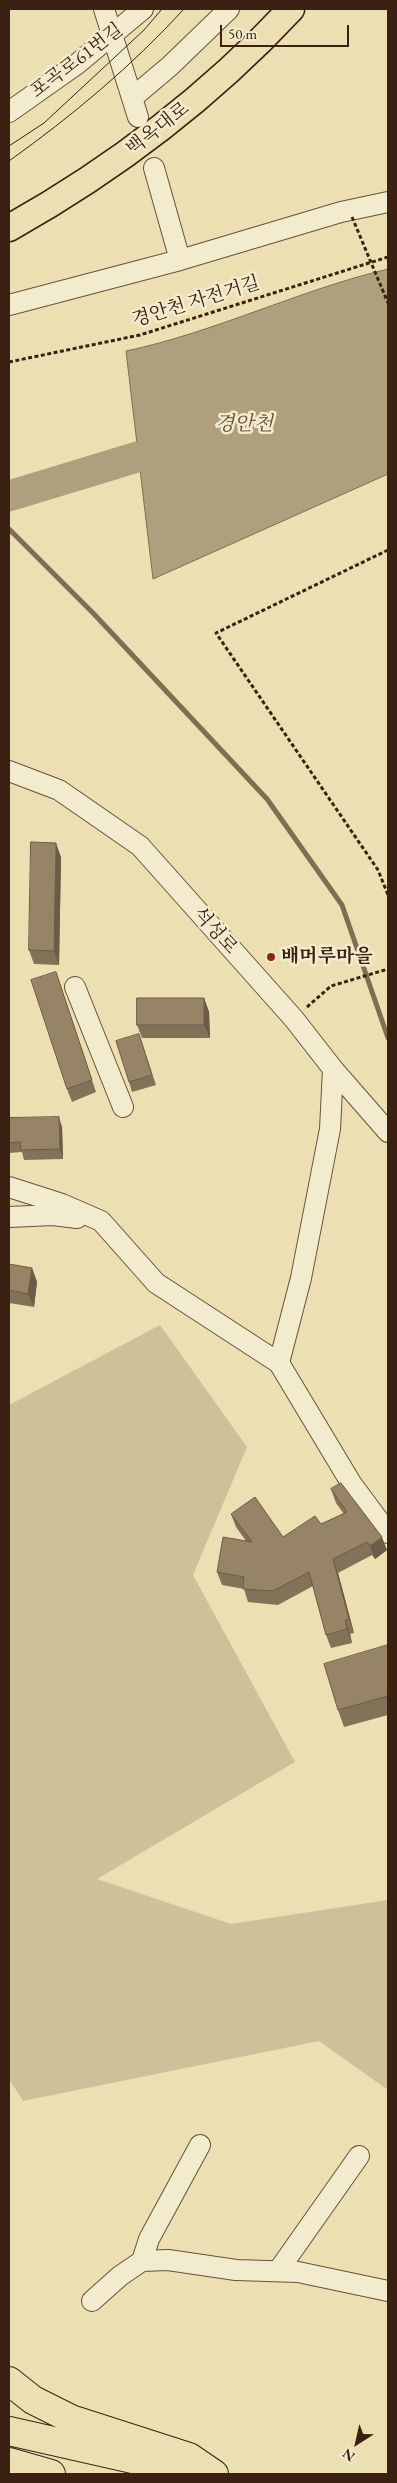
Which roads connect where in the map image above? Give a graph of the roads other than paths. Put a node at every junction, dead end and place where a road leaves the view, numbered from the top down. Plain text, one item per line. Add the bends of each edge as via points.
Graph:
1 (104, 9) edge
2 (143, 9) edge
3 (229, 9) edge
4 (291, 9) edge
5 (112, 36) junction
6 (132, 98) junction
7 (9, 112) edge
8 (138, 117) dead end
9 (154, 168) dead end
10 (388, 202) edge
11 (9, 228) edge
12 (180, 260) junction
13 (9, 305) edge
14 (9, 772) edge
15 (75, 987) dead end
16 (333, 1069) junction
17 (123, 1107) dead end
18 (388, 1132) edge
19 (9, 1187) edge
20 (9, 1217) edge
21 (101, 1221) junction
22 (279, 1363) junction
23 (388, 1533) edge
24 (200, 2145) dead end
25 (359, 2156) dead end
26 (142, 2261) junction
27 (278, 2271) junction
28 (388, 2291) edge
29 (92, 2301) dead end
30 (9, 2381) edge
31 (9, 2430) edge
32 (9, 2462) edge
33 (51, 2474) edge
34 (199, 2474) edge
35 (214, 2474) edge

1 - 5 street
2 - 5 street, 포곡로61번길
3 - 6 street
4 - 11 main road, 백옥대로 via 224,77 165,125 106,169
5 - 6 street
5 - 7 street, 포곡로61번길
6 - 8 street
9 - 12 street
10 - 12 street via 341,212
12 - 13 street
14 - 16 street, 석성로 via 59,790 140,846 294,1018
15 - 17 street
16 - 18 street, 석성로
16 - 22 street via 330,1129 301,1278
19 - 21 street
20 - 21 street via 53,1215
21 - 22 street via 156,1283
22 - 23 street via 351,1483
24 - 26 street via 149,2239
25 - 27 street
26 - 27 street via 168,2260 236,2270
26 - 29 street
27 - 28 street via 298,2272
30 - 35 highway via 33,2400 71,2419 189,2457
31 - 34 highway
32 - 33 highway

